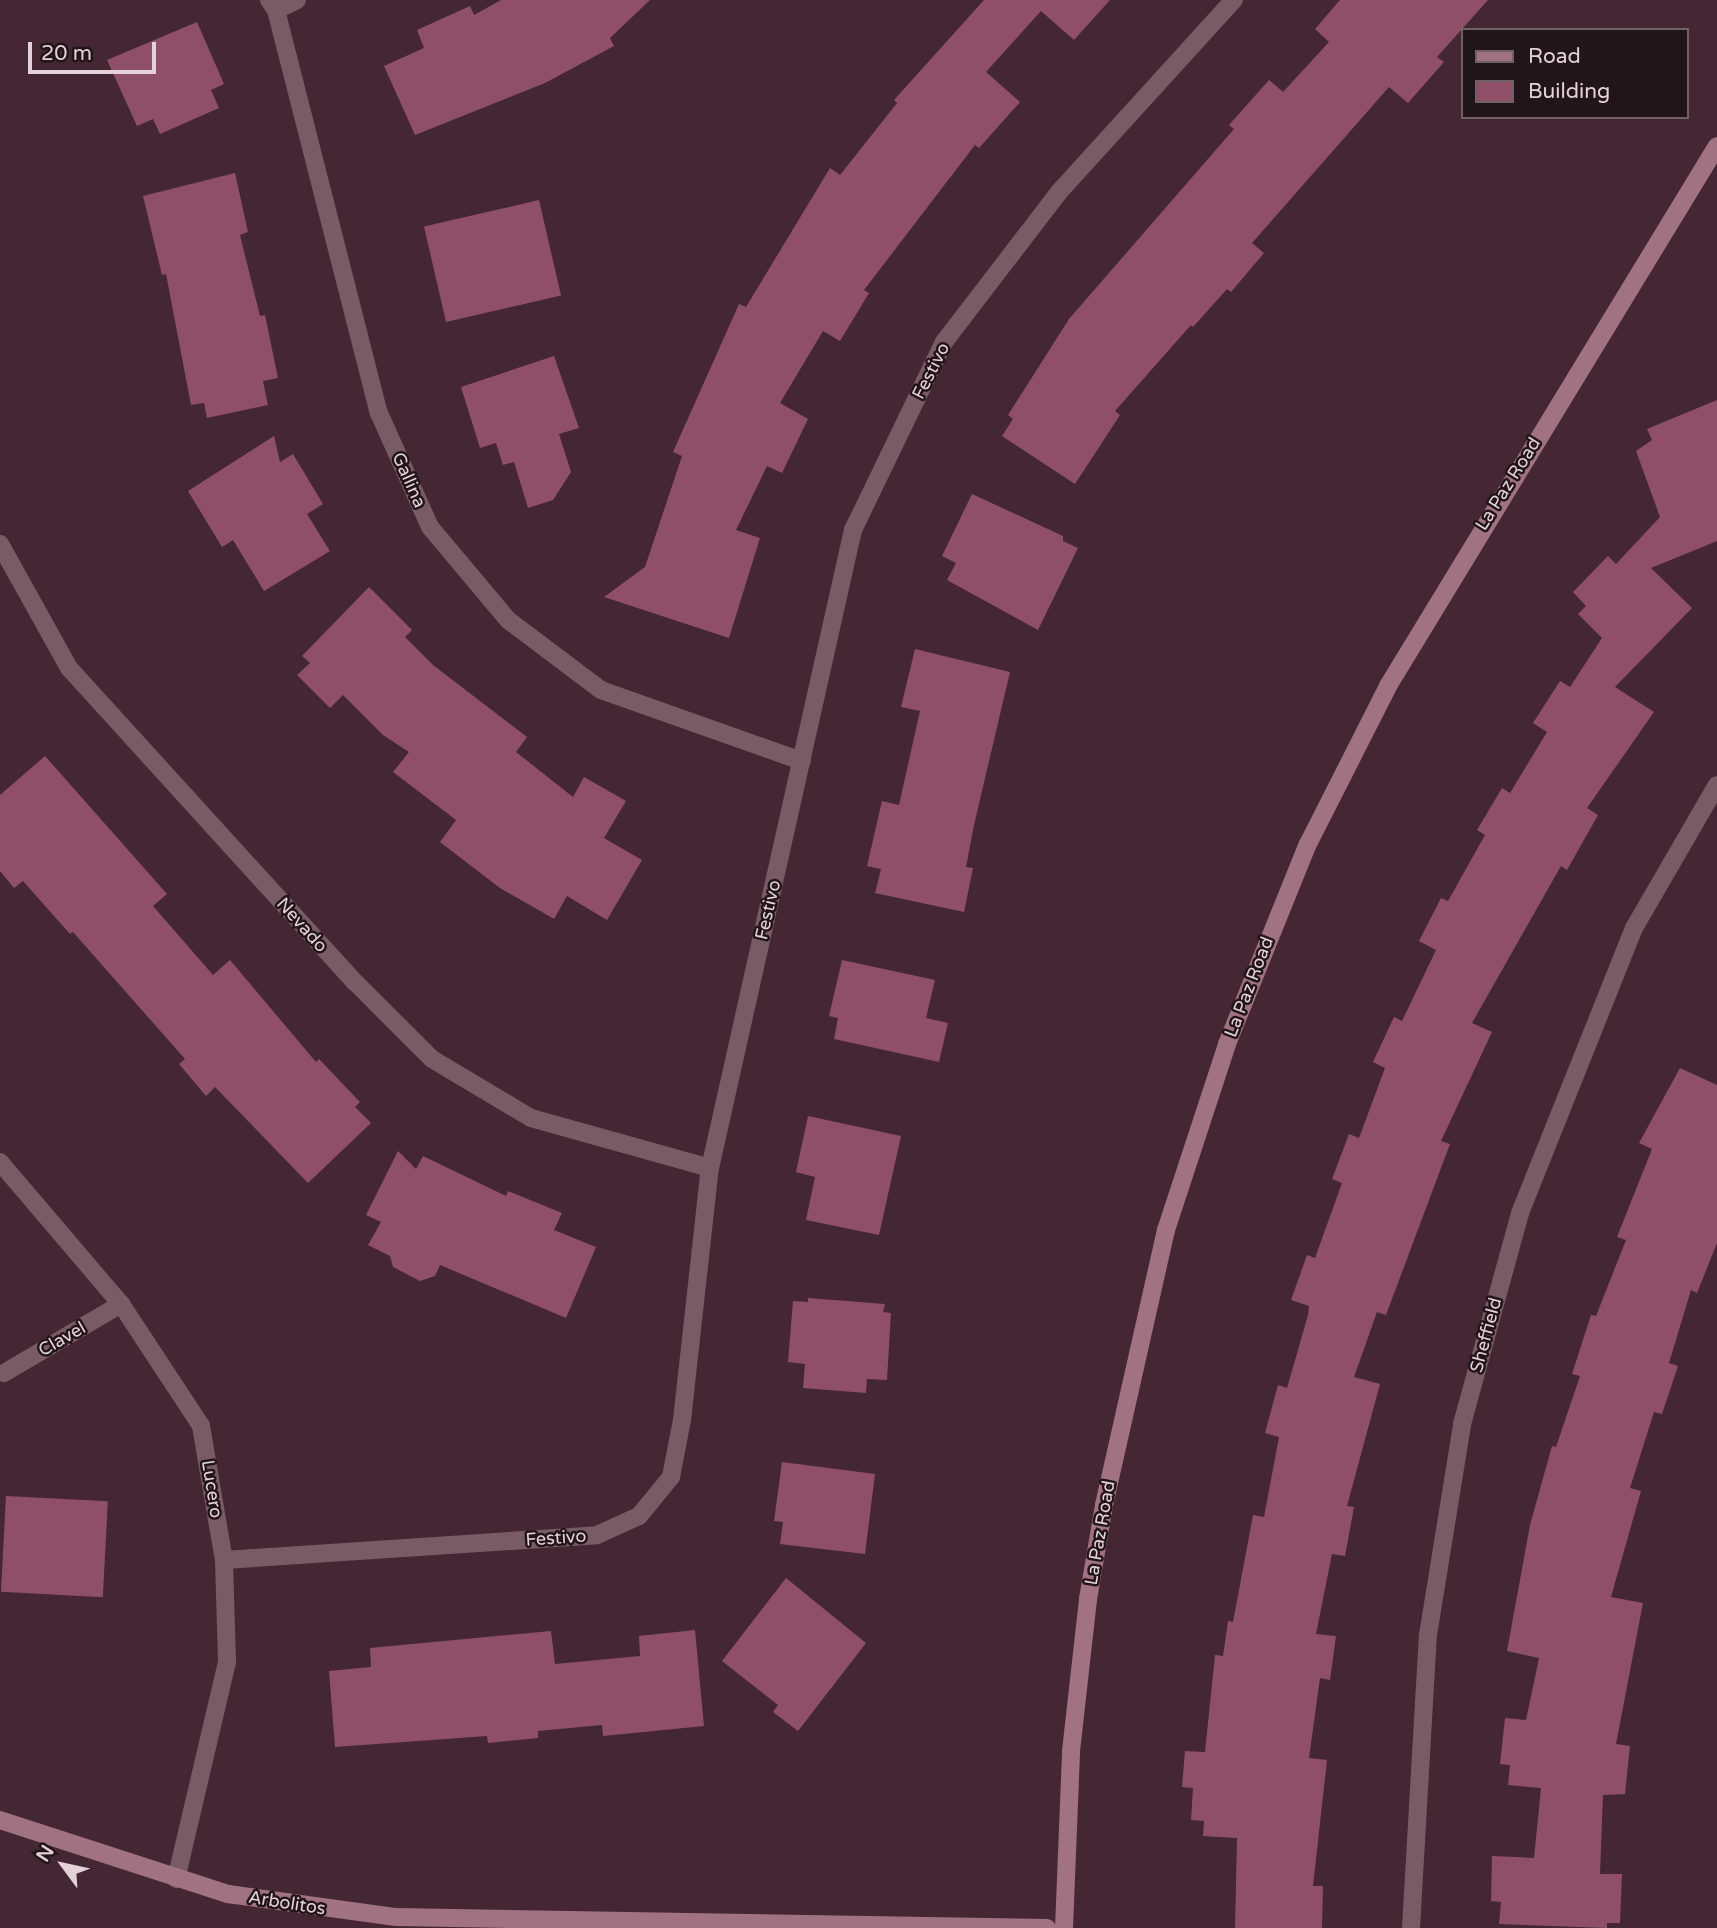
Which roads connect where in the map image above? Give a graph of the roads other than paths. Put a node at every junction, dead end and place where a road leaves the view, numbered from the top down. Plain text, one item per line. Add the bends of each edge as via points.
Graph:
1 (297, 0) edge
2 (1234, 0) edge
3 (272, 5) edge
4 (1717, 146) edge
5 (1712, 167) edge
6 (0, 544) edge
7 (802, 761) junction
8 (1717, 785) edge
9 (0, 1162) edge
10 (710, 1168) junction
11 (121, 1304) junction
12 (4, 1373) dead end
13 (224, 1560) junction
14 (0, 1820) edge
15 (176, 1879) junction
16 (1047, 1928) edge
17 (1064, 1928) edge
18 (1411, 1928) edge

1 - 3 street
2 - 7 street, Festivo via 1059,192 944,342 853,530
3 - 7 street, Gallina via 379,413 430,527 508,620 601,690
4 - 5 main road, La Paz Road
5 - 17 main road, La Paz Road via 1388,686 1308,844 1227,1044 1166,1230 1104,1506 1073,1738
6 - 10 street, Nevado via 69,667 355,983 432,1059 531,1118
7 - 10 street, Festivo
8 - 18 street, Sheffield via 1634,928 1525,1200 1462,1424 1428,1635
9 - 11 street, Lucero
10 - 13 street, Festivo via 682,1420 671,1477 639,1516 597,1535
11 - 12 street, Clavel
11 - 13 street, Lucero via 201,1426
13 - 15 street, Lucero via 227,1662
14 - 15 main road, Arbolitos
15 - 16 main road, Arbolitos via 291,1905 396,1917

